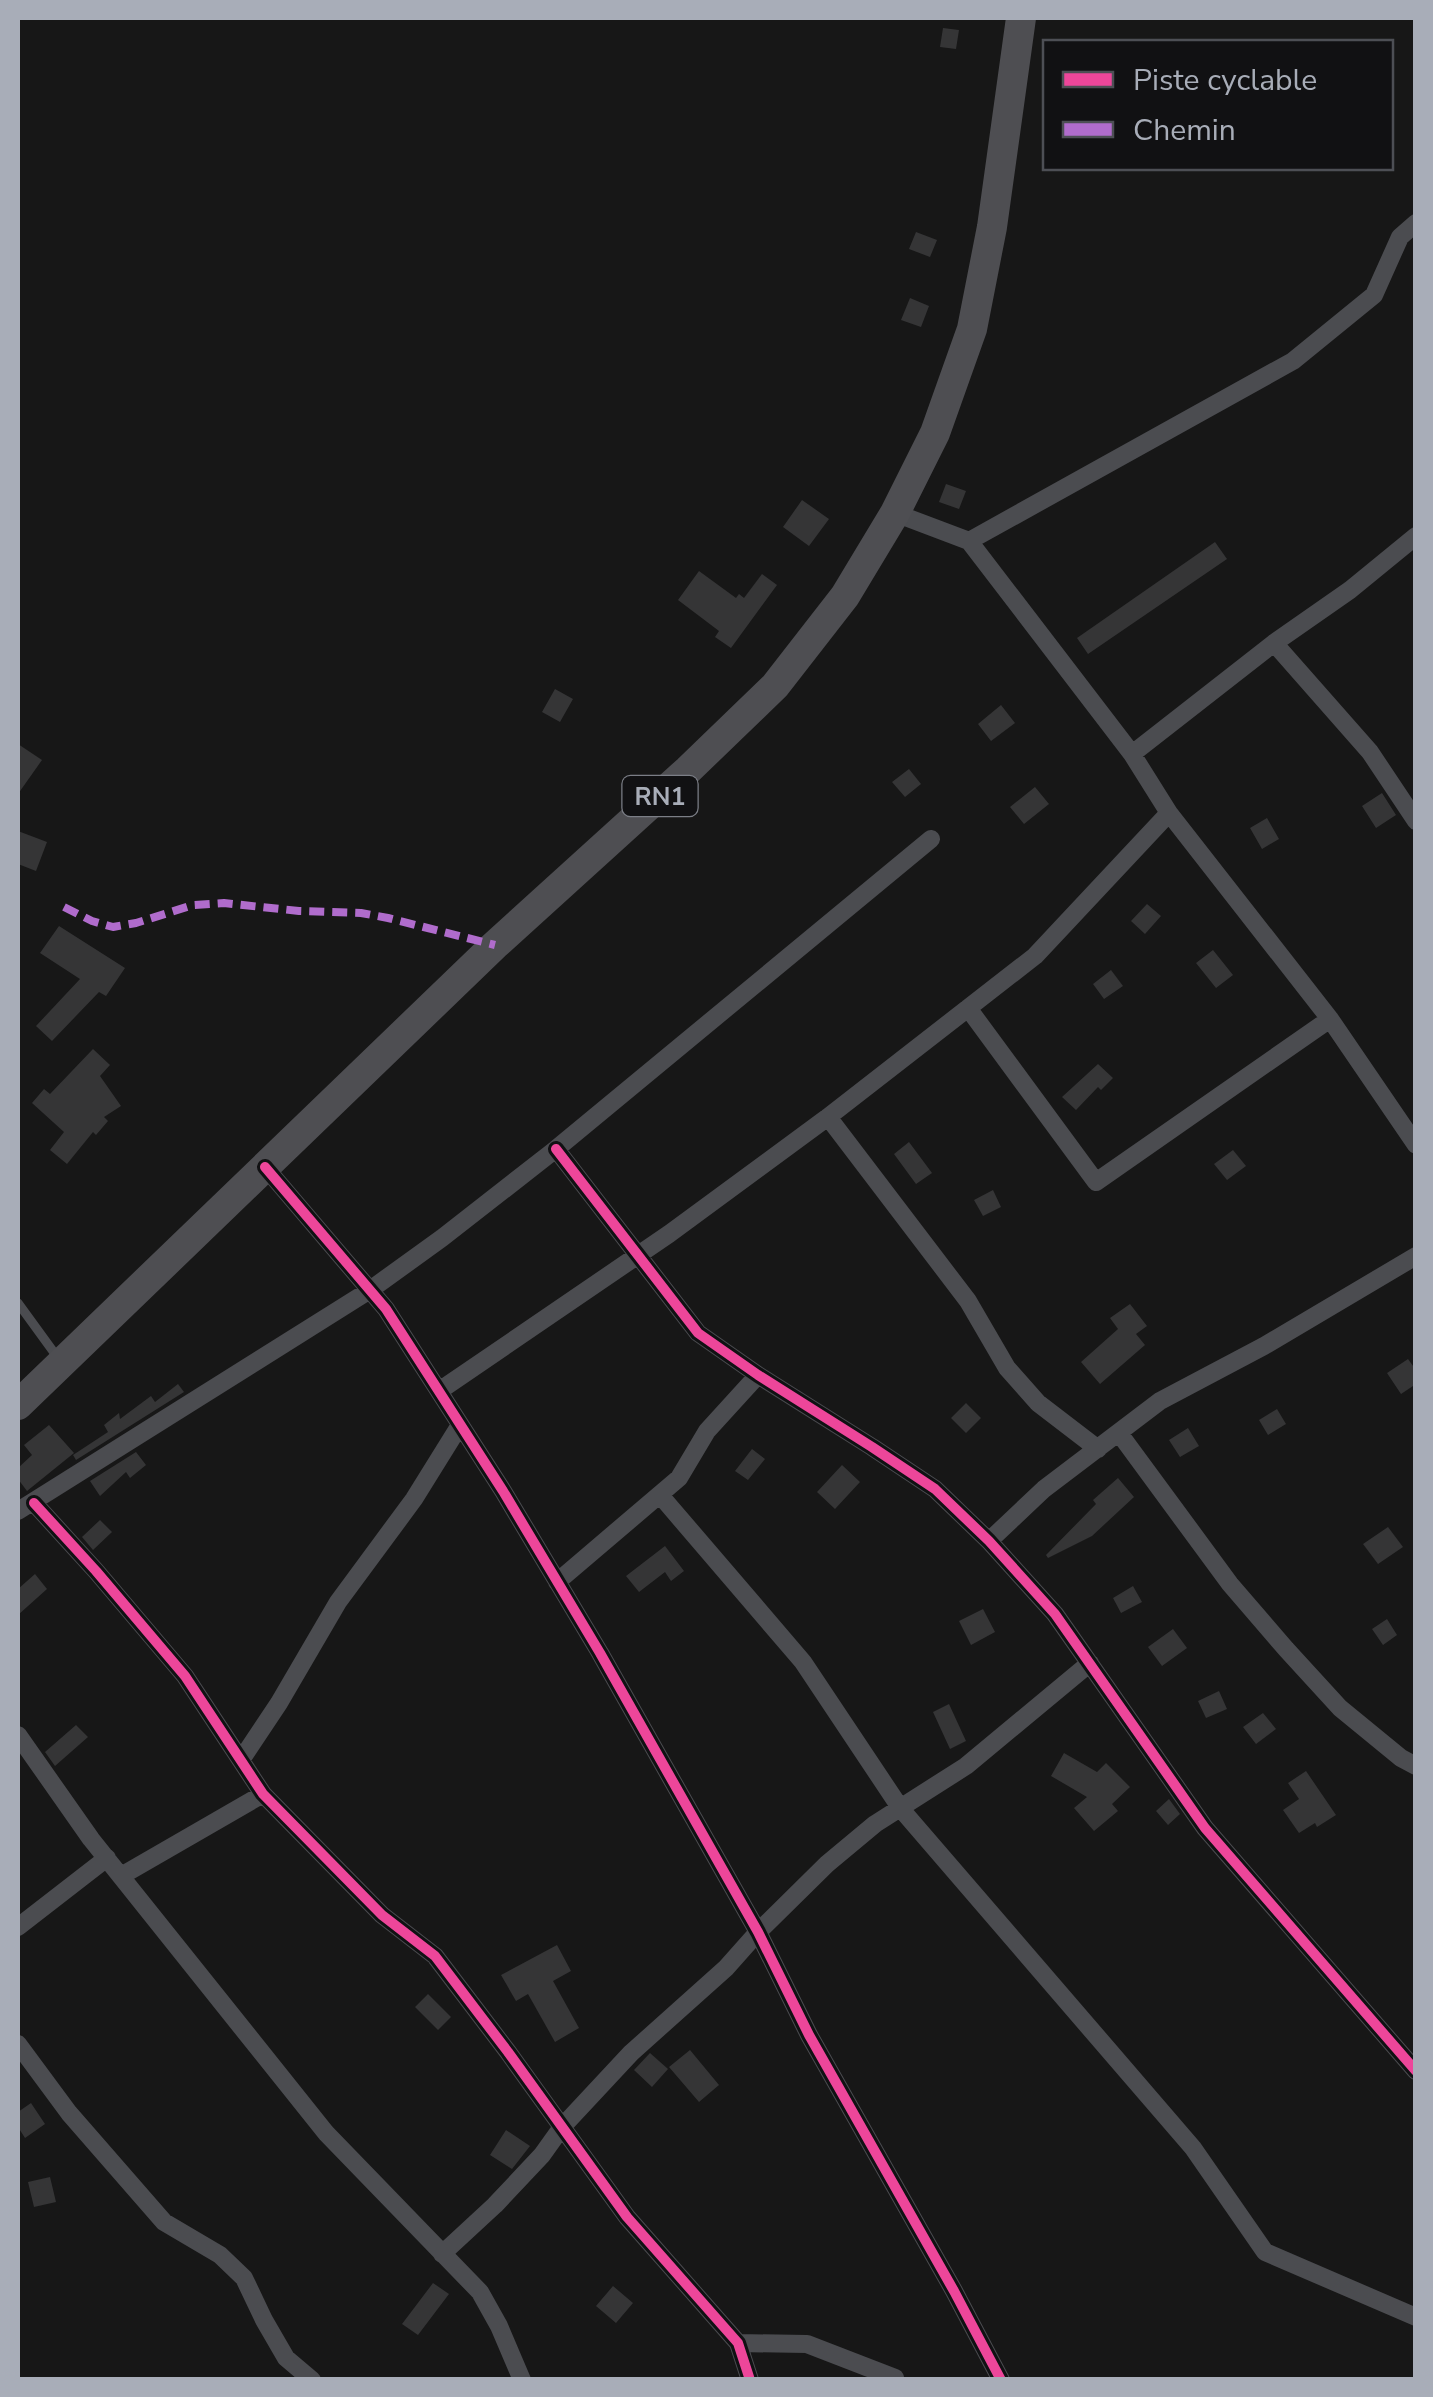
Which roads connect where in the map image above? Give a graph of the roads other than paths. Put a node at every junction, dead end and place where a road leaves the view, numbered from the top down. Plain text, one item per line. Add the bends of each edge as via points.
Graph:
1 (1022, 18) edge
2 (1416, 223) edge
3 (895, 513) junction
4 (1416, 536) edge
5 (969, 541) junction
6 (1274, 643) junction
7 (1132, 754) junction
8 (1169, 813) junction
9 (1416, 821) edge
10 (931, 839) dead end
11 (968, 1008) junction
12 (1330, 1019) junction
13 (828, 1117) junction
14 (1416, 1145) edge
15 (556, 1149) junction
16 (265, 1167) junction
17 (636, 1256) junction
18 (1416, 1256) edge
19 (370, 1290) junction
20 (18, 1303) edge
21 (62, 1364) junction
22 (758, 1375) junction
23 (439, 1391) junction
24 (18, 1405) edge
25 (460, 1424) junction
26 (1119, 1433) junction
27 (1098, 1448) junction
28 (660, 1495) junction
29 (26, 1507) edge
30 (989, 1540) junction
31 (557, 1582) junction
32 (1090, 1663) junction
33 (18, 1734) edge
34 (241, 1760) junction
35 (1416, 1766) edge
36 (263, 1794) junction
37 (901, 1809) junction
38 (107, 1858) junction
39 (121, 1876) junction
40 (18, 1927) edge
41 (758, 1932) junction
42 (18, 2044) edge
43 (1416, 2070) edge
44 (562, 2127) junction
45 (442, 2254) junction
46 (1416, 2317) edge
47 (738, 2343) junction
48 (894, 2378) edge
49 (312, 2380) edge
50 (522, 2380) edge
51 (750, 2380) edge
52 (1000, 2380) edge

1 - 3 highway, RN1 via 972,329 936,433
2 - 5 street via 1400,237 1374,295 1293,361
3 - 5 street
3 - 16 highway, RN1 via 846,596 775,686
4 - 6 street
5 - 7 street
6 - 7 street
6 - 9 street via 1370,752
7 - 8 street
8 - 11 street via 1035,956
8 - 12 street
10 - 15 street
11 - 12 street via 1096,1182
11 - 13 street
12 - 14 street
13 - 17 street
13 - 27 street via 968,1301 1006,1368 1038,1403
15 - 17 street
15 - 19 street
16 - 19 street
16 - 21 highway, RN1
17 - 22 street via 698,1334
17 - 23 street
18 - 26 street via 1160,1401
19 - 23 street
19 - 29 street
20 - 21 lane
21 - 24 highway, RN1
22 - 28 street
22 - 30 street via 935,1490
23 - 25 street
25 - 31 street
25 - 34 street via 338,1602
26 - 27 street
26 - 35 street via 1286,1649 1340,1708
27 - 30 street
28 - 31 street
28 - 37 street via 804,1662
29 - 34 street via 96,1571 185,1676
30 - 32 street
31 - 41 street
32 - 37 street via 966,1766
32 - 43 street via 1205,1828
33 - 38 street
34 - 36 street
36 - 39 street
36 - 44 street via 382,1915 435,1956
37 - 41 street via 839,1854
37 - 46 street via 1192,2148 1265,2252
38 - 39 street
38 - 40 street
39 - 45 street via 326,2134
41 - 44 street
41 - 52 street
42 - 49 street via 164,2222 220,2255 244,2278 286,2358
44 - 45 street via 496,2205
44 - 47 street via 627,2217
45 - 50 street via 480,2292
47 - 48 street via 806,2344
47 - 51 street

